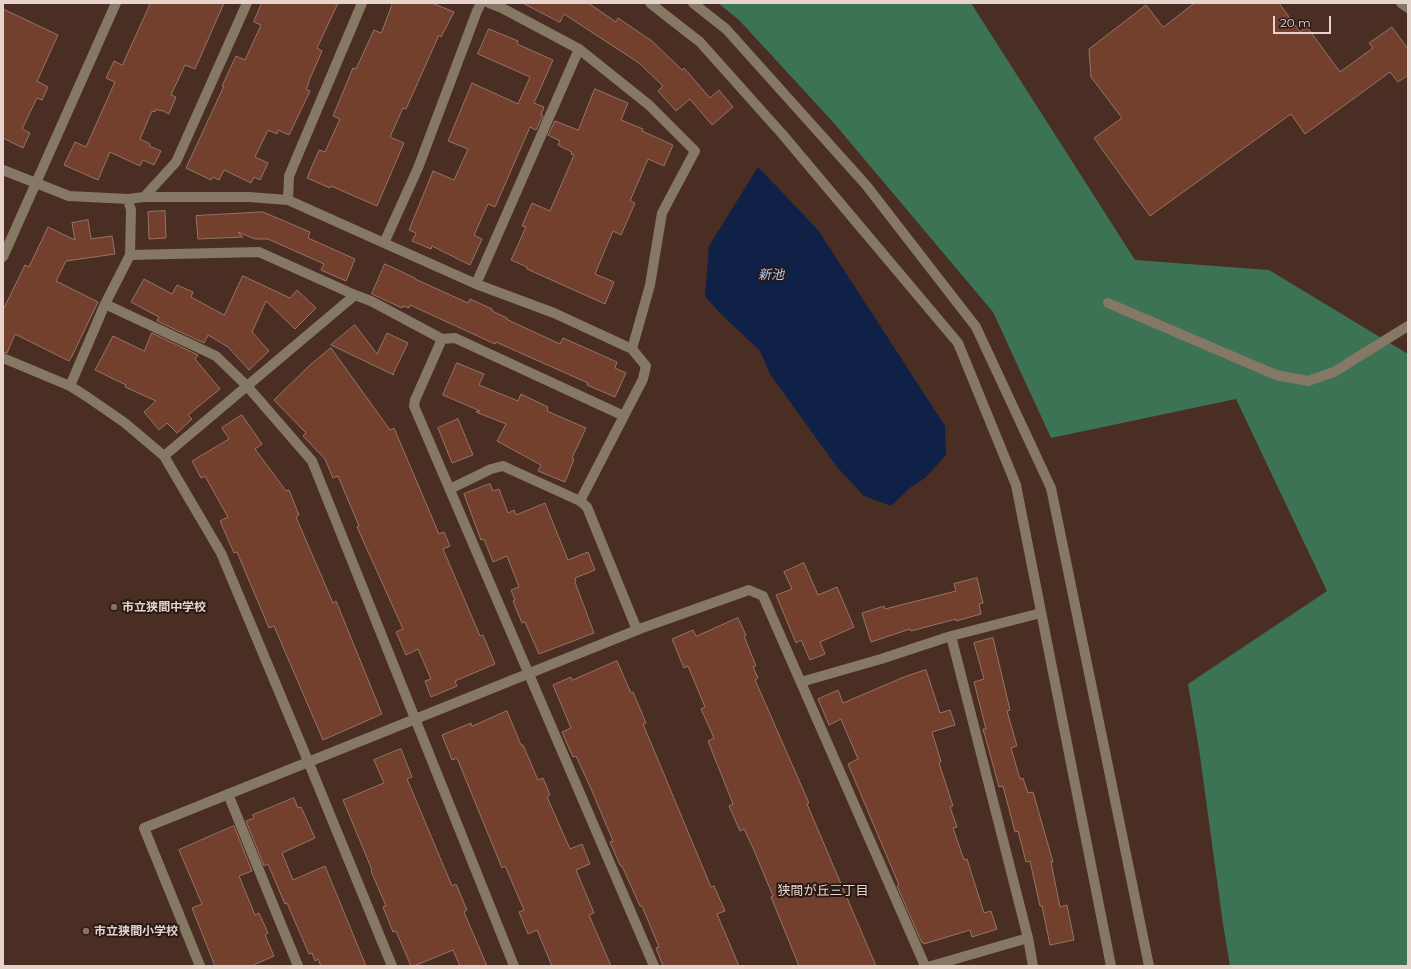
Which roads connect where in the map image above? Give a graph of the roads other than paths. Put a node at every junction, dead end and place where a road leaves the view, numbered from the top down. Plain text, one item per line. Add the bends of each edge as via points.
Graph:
1 (116, 3) edge
2 (247, 3) edge
3 (362, 3) edge
4 (482, 3) edge
5 (489, 3) edge
6 (650, 3) edge
7 (693, 3) edge
8 (1401, 3) edge
9 (1408, 8) edge
10 (579, 49) junction
11 (3, 170) edge
12 (36, 182) junction
13 (144, 197) junction
14 (128, 199) junction
15 (288, 200) junction
16 (384, 243) junction
17 (130, 256) junction
18 (3, 257) edge
19 (476, 284) junction
20 (355, 295) junction
21 (1108, 303) dead end
22 (105, 304) junction
23 (1408, 326) edge
24 (442, 339) junction
25 (632, 349) junction
26 (3, 358) edge
27 (70, 386) junction
28 (247, 387) junction
29 (624, 416) junction
30 (164, 456) junction
31 (450, 489) junction
32 (580, 501) junction
33 (1041, 613) junction
34 (637, 630) junction
35 (951, 636) junction
36 (528, 673) junction
37 (801, 682) junction
38 (415, 719) junction
39 (308, 761) junction
40 (228, 794) junction
41 (1028, 938) junction
42 (200, 966) edge
43 (298, 966) edge
44 (392, 966) edge
45 (514, 966) edge
46 (654, 966) edge
47 (925, 966) edge
48 (931, 966) edge
49 (1033, 966) edge
50 (1111, 966) edge
51 (1149, 966) edge

1 - 12 street
2 - 13 street via 176,162
3 - 15 street via 289,176
4 - 16 street via 418,168
5 - 10 street
6 - 33 street via 700,42 783,135 958,343 1016,485
7 - 51 street via 726,29 866,185 976,327 1051,488
8 - 9 street
10 - 19 street
10 - 25 street via 649,105 695,151 662,213 650,285
11 - 12 street
12 - 14 street via 69,196
12 - 18 street
13 - 14 street
13 - 15 street via 249,197
14 - 17 street via 131,210
15 - 16 street
16 - 19 street
17 - 20 street via 260,252
17 - 22 street
19 - 25 street via 554,313
20 - 24 street
20 - 28 street
21 - 23 street via 1276,375 1308,381 1334,372
22 - 27 street
22 - 28 street via 216,356
24 - 29 street via 455,338
24 - 31 street via 414,406
25 - 29 street via 646,366 643,379
26 - 27 street
27 - 30 street via 125,423
28 - 30 street
28 - 38 street via 312,462
29 - 32 street
30 - 39 street via 221,553
31 - 32 street via 502,466
31 - 36 street
32 - 34 street via 586,506
33 - 35 street
33 - 50 street
34 - 36 street
34 - 37 street via 749,590 763,596
35 - 37 street
35 - 41 street
36 - 38 street
36 - 46 street
37 - 47 street
38 - 39 street
38 - 45 street
39 - 40 street
39 - 44 street
40 - 42 street via 144,828
40 - 43 street
41 - 48 street
41 - 49 street

